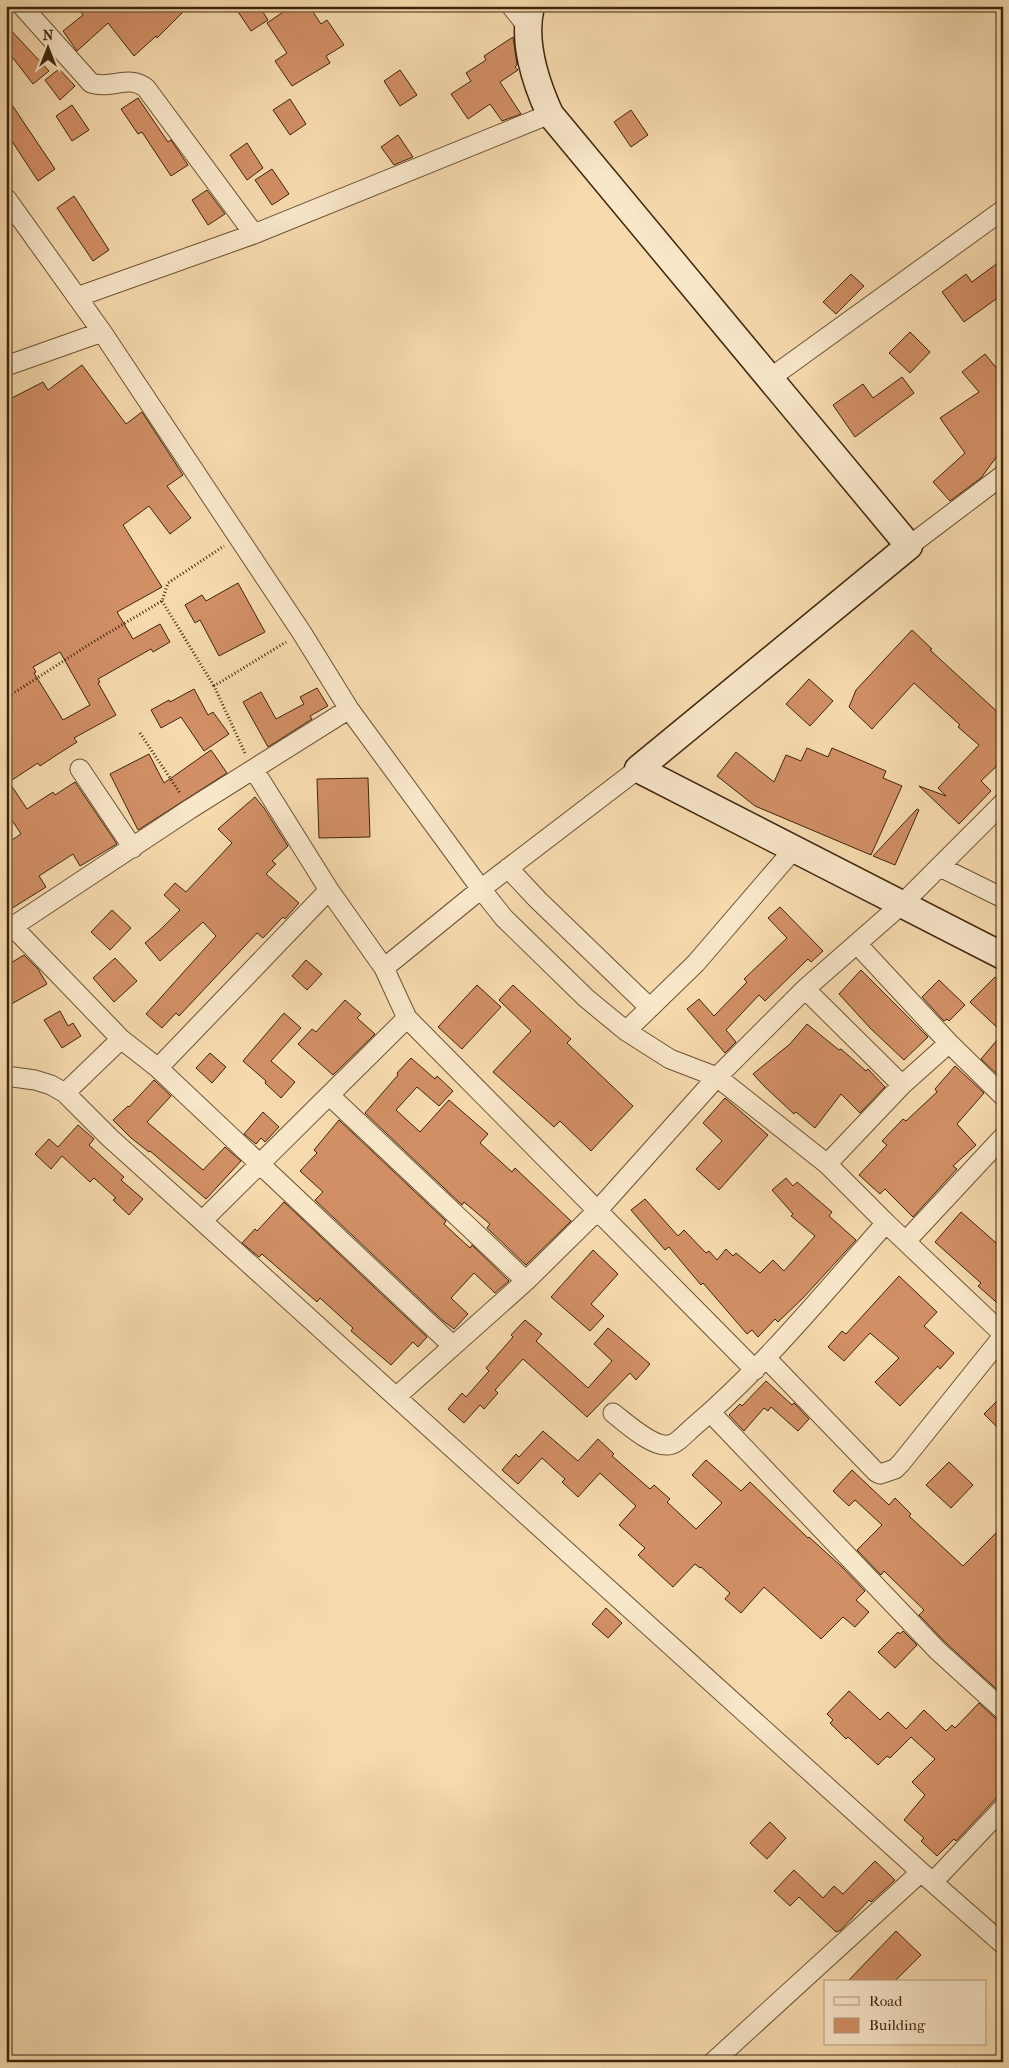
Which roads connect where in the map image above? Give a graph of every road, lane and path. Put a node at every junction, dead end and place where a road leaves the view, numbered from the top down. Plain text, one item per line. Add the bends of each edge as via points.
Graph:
1 (22, 6) edge
2 (511, 6) edge
3 (529, 16) edge
4 (550, 114) junction
5 (6, 198) edge
6 (1003, 210) edge
7 (254, 234) junction
8 (77, 297) junction
9 (102, 332) junction
10 (6, 366) edge
11 (769, 379) junction
12 (1003, 475) edge
13 (238, 537) junction
14 (909, 546) junction
15 (162, 601) junction
16 (302, 633) junction
17 (214, 686) junction
18 (6, 698) edge
19 (349, 709) junction
20 (140, 733) dead end
21 (80, 769) dead end
22 (638, 769) junction
23 (254, 770) junction
24 (1003, 804) edge
25 (190, 809) junction
26 (133, 848) junction
27 (794, 849) junction
28 (940, 866) junction
29 (508, 868) junction
30 (481, 889) junction
31 (329, 890) junction
32 (1003, 898) edge
33 (902, 904) junction
34 (10, 929) edge
35 (857, 944) junction
36 (1003, 956) edge
37 (384, 968) junction
38 (805, 989) junction
39 (650, 1008) junction
40 (408, 1018) junction
41 (626, 1032) junction
42 (121, 1039) junction
43 (949, 1043) junction
44 (158, 1068) junction
45 (6, 1076) edge
46 (717, 1077) junction
47 (902, 1085) junction
48 (65, 1093) junction
49 (329, 1095) junction
50 (1003, 1096) edge
51 (1003, 1137) edge
52 (261, 1164) junction
53 (827, 1164) junction
54 (598, 1210) junction
55 (202, 1221) junction
56 (886, 1224) junction
57 (906, 1241) junction
58 (526, 1281) junction
59 (1003, 1335) edge
60 (453, 1346) junction
61 (761, 1364) junction
62 (396, 1397) junction
63 (710, 1412) junction
64 (613, 1414) dead end
65 (1003, 1710) edge
66 (1000, 1817) edge
67 (927, 1877) junction
68 (1003, 1944) edge
69 (713, 2062) edge

1 - 7 street via 91,83 102,86 131,81 146,88
2 - 3 street
3 - 4 street via 534,72
4 - 7 street
4 - 11 street
5 - 8 street
6 - 11 street
7 - 8 street
8 - 9 street
9 - 10 street
9 - 13 street
11 - 14 street
12 - 14 street
13 - 15 path via 168,583
13 - 16 street
14 - 22 street
15 - 17 path
15 - 18 path
16 - 17 path
16 - 19 street
17 - 23 path
19 - 23 street
19 - 30 street
20 - 25 path
21 - 26 street
22 - 27 street
22 - 29 street
23 - 25 street
23 - 31 street
24 - 28 street
25 - 26 street
26 - 34 street
27 - 33 street
27 - 39 street via 696,963
28 - 32 street
28 - 33 street
29 - 30 street
29 - 39 street
30 - 37 street
30 - 41 street via 511,924 586,998
31 - 37 street
31 - 44 street
33 - 35 street
33 - 36 street
34 - 42 street
35 - 38 street
35 - 43 street
37 - 40 street
38 - 46 street
38 - 47 street
39 - 41 street
40 - 49 street
40 - 54 street
41 - 46 street via 670,1059
42 - 44 street
42 - 48 street
43 - 47 street
43 - 50 street
44 - 52 street
45 - 48 street via 35,1080
46 - 53 street
46 - 54 street
47 - 53 street
48 - 55 street
49 - 52 street
49 - 58 street
51 - 57 street
52 - 55 street
52 - 60 street
53 - 56 street
54 - 58 street
54 - 61 street
55 - 62 street
56 - 57 street
56 - 61 street
57 - 59 street
58 - 60 street
59 - 61 street via 901,1462 894,1469 880,1474
60 - 62 street
61 - 63 street
62 - 67 street
63 - 64 street via 668,1445 652,1442
63 - 65 street via 938,1651
66 - 67 street
67 - 68 street
67 - 69 street

